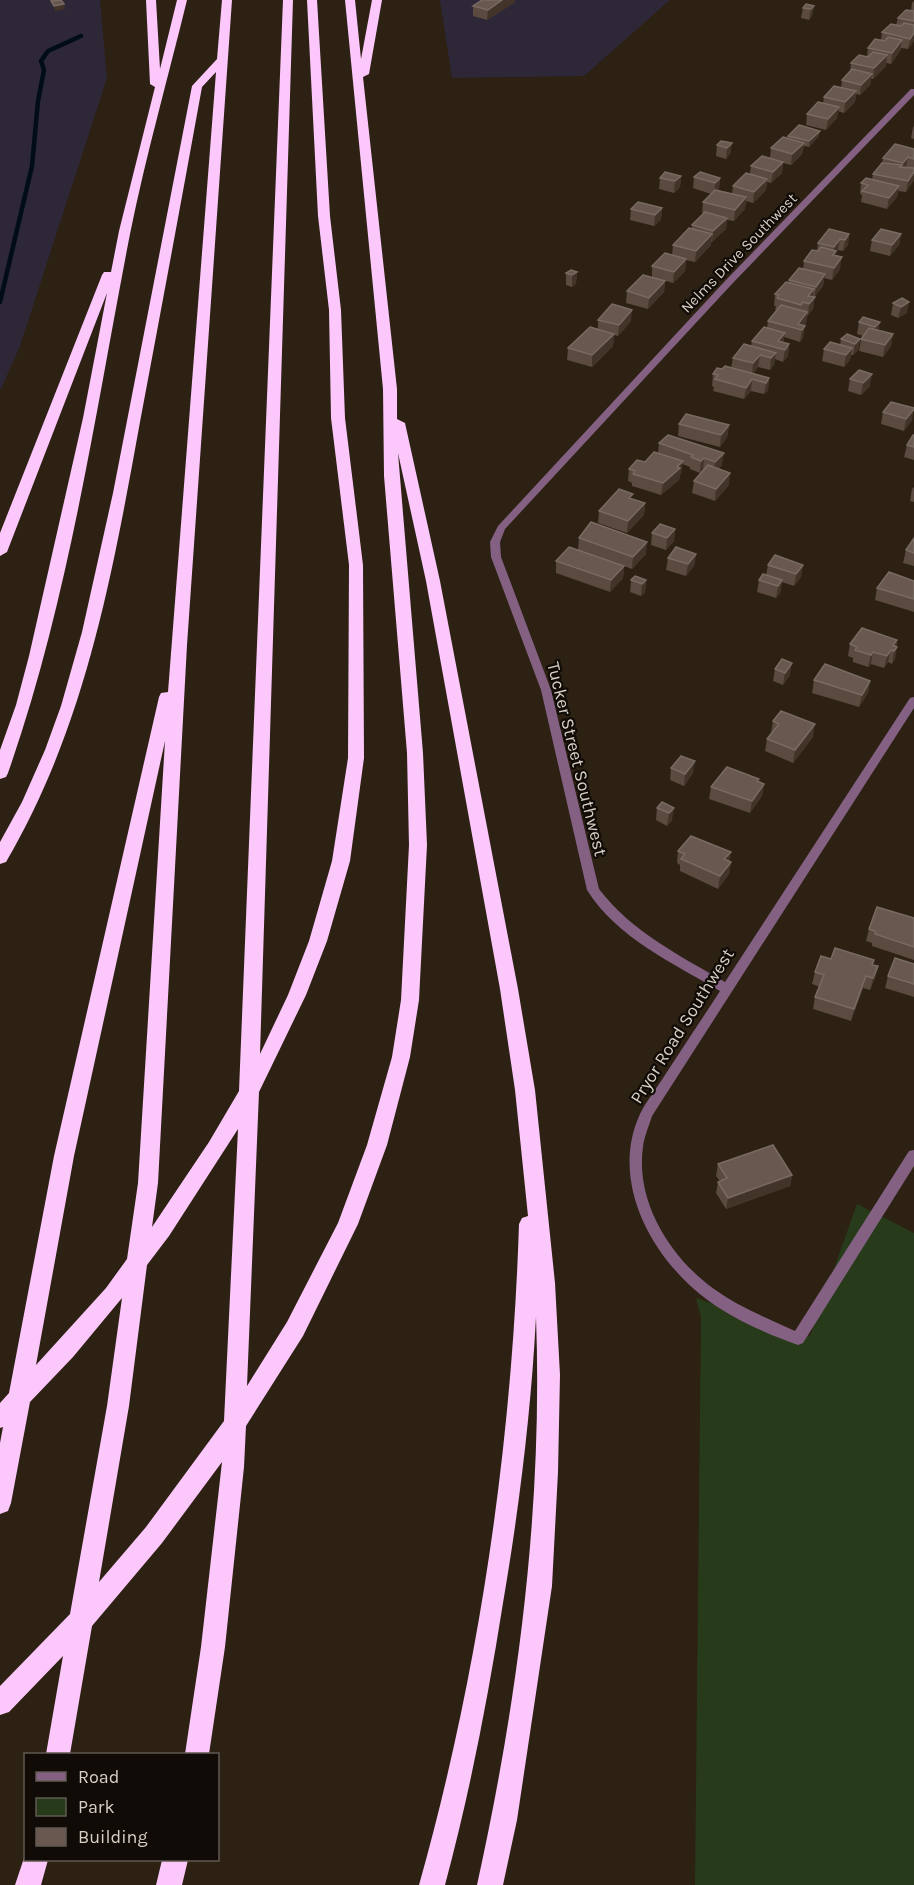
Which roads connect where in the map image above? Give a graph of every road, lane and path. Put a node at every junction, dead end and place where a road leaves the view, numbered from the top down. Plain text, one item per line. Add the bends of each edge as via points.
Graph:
1 (151, 0) edge
2 (182, 0) edge
3 (227, 0) edge
4 (288, 0) edge
5 (312, 0) edge
6 (350, 0) edge
7 (377, 0) edge
8 (223, 59) junction
9 (914, 91) edge
10 (155, 104) junction
11 (361, 109) junction
12 (125, 231) junction
13 (390, 389) junction
14 (586, 436) joint
15 (0, 552) edge
16 (179, 645) junction
17 (914, 700) edge
18 (0, 773) edge
19 (0, 858) edge
20 (726, 989) junction
21 (525, 1090) junction
22 (914, 1155) edge
23 (0, 1418) edge
24 (0, 1503) edge
25 (0, 1703) edge
26 (58, 1753) edge
27 (197, 1753) edge
28 (35, 1861) edge
29 (175, 1861) edge
30 (28, 1885) edge
31 (169, 1885) edge
32 (432, 1885) edge
33 (490, 1885) edge

1 - 10 highway
2 - 10 highway
3 - 8 highway
4 - 27 highway via 233,1467
5 - 23 highway via 324,216 336,310 338,418 356,565 356,758 341,861 318,941 297,995 263,1068 216,1148 162,1230 113,1294
6 - 11 highway
7 - 11 highway
8 - 16 highway
8 - 19 highway via 197,86 90,632 69,706 30,802
9 - 14 street, Nelms Drive Southwest
10 - 12 highway
11 - 13 highway
12 - 15 highway
12 - 18 highway via 90,418 37,656
13 - 21 highway via 433,581
13 - 25 highway via 391,487 415,753 418,845 410,1000 401,1057 377,1145 348,1224 295,1329 219,1448 154,1535 90,1611
14 - 20 street, Tucker Street Southwest via 501,528 495,542 496,557 546,690 593,890 622,924
16 - 24 highway via 64,1156
16 - 26 highway via 148,1183 118,1406
17 - 20 street, Pryor Road Southwest
20 - 22 street, Pryor Road Southwest via 646,1115 636,1149 636,1185 651,1229 684,1273 726,1304 798,1339
21 - 32 highway via 530,1173 529,1258 517,1421 501,1553 474,1708
21 - 33 highway via 545,1283 549,1375 547,1472 540,1586 506,1808
28 - 30 highway
29 - 31 highway

